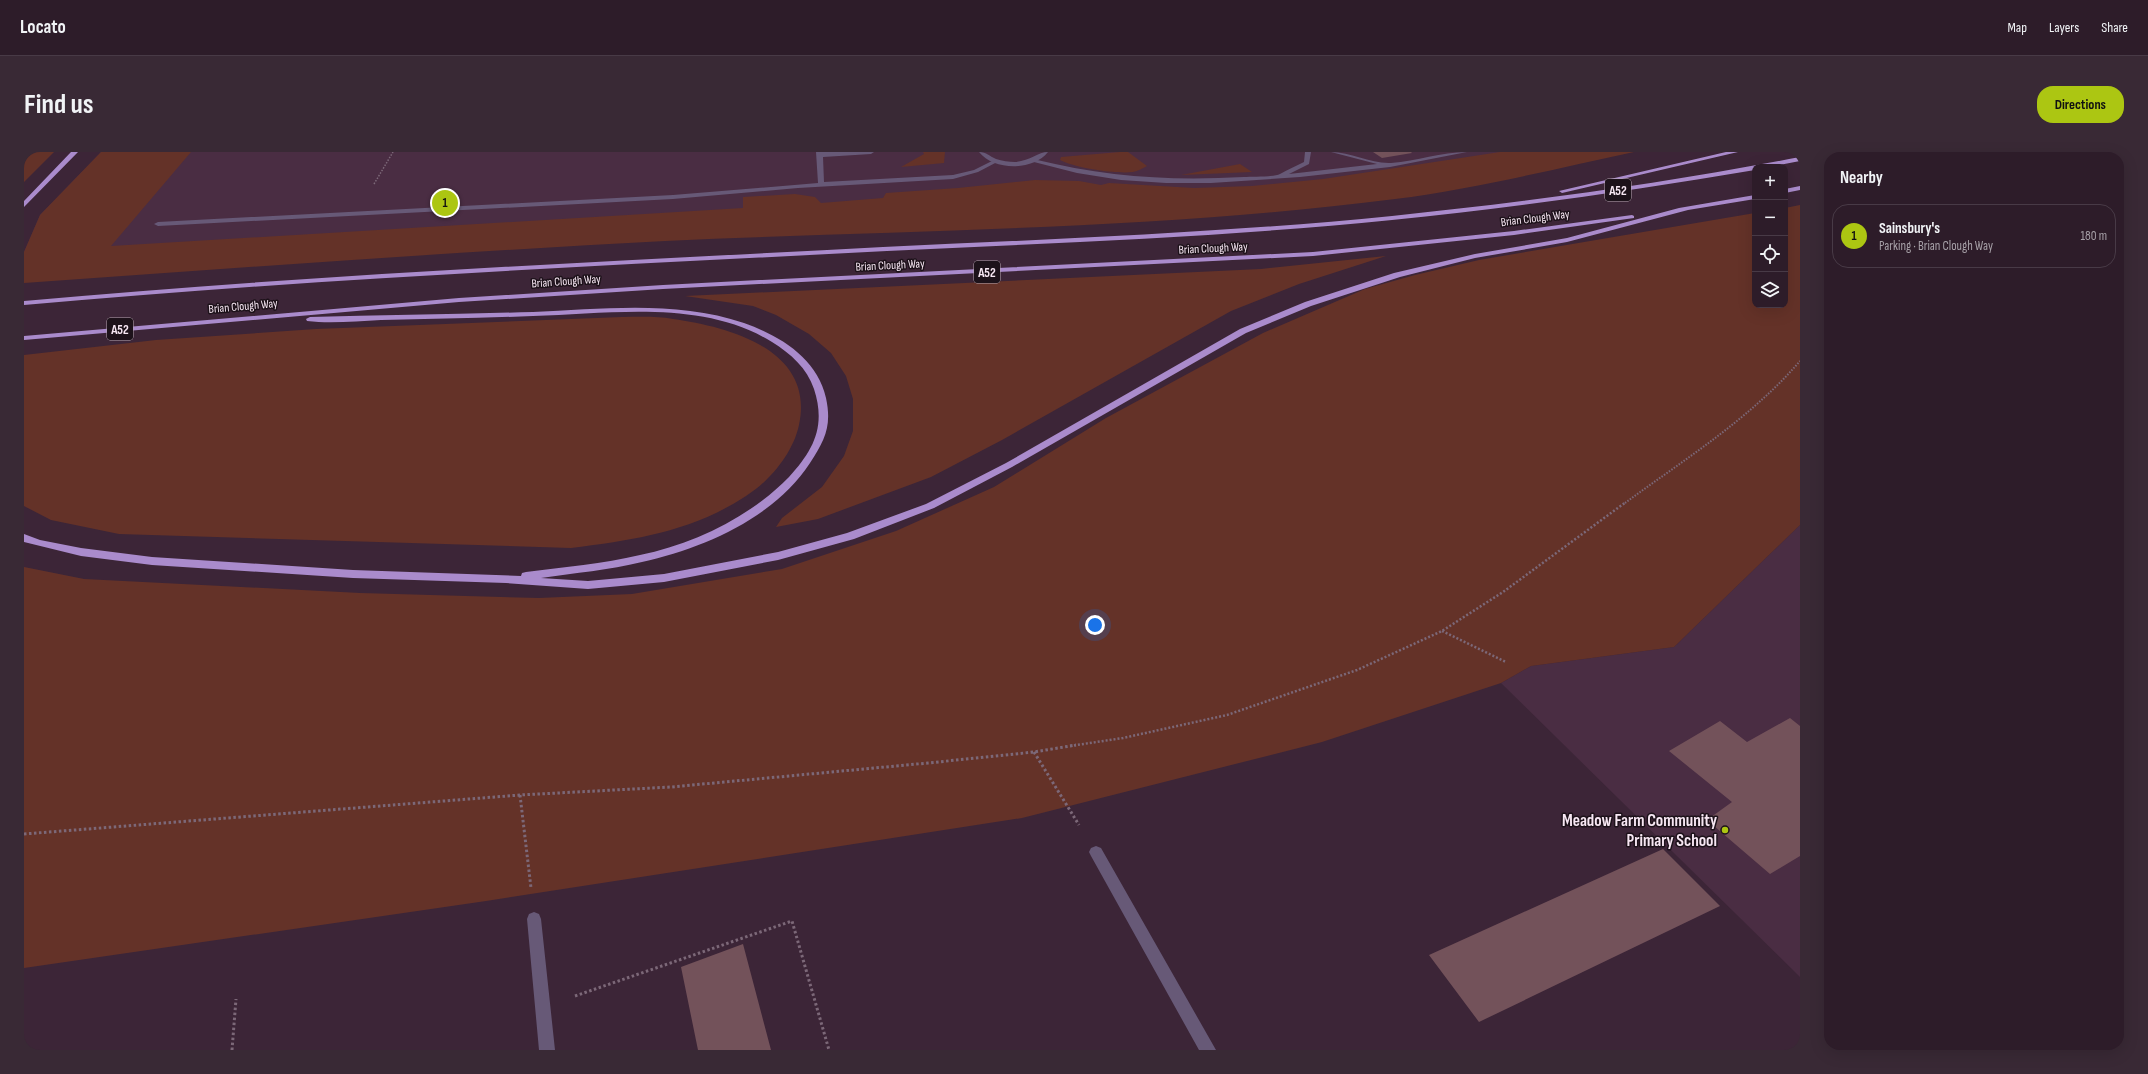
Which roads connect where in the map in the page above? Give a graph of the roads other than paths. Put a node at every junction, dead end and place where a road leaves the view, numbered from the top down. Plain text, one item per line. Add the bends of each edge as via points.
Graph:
1 (75, 152) edge
2 (871, 152) edge
3 (982, 152) edge
4 (1045, 152) edge
5 (1308, 152) edge
6 (1334, 152) edge
7 (1464, 152) edge
8 (1735, 152) edge
9 (820, 154) edge
10 (1800, 159) edge
11 (996, 161) junction
12 (1033, 161) junction
13 (1772, 164) edge
14 (1390, 165) junction
15 (1752, 168) edge
16 (1274, 178) junction
17 (821, 185) junction
18 (1800, 188) edge
19 (1788, 190) edge
20 (1752, 198) edge
21 (24, 205) edge
22 (1479, 208) junction
23 (1686, 209) junction
24 (158, 224) dead end
25 (24, 303) edge
26 (216, 320) junction
27 (24, 338) edge
28 (24, 538) edge
29 (506, 579) junction
30 (1096, 852) road end
31 (534, 919) road end
32 (547, 1050) edge
33 (1208, 1050) edge

1 - 21 highway
2 - 9 street
3 - 11 street
4 - 12 street via 1041,158
5 - 16 street via 1307,163
6 - 14 street
7 - 14 street
8 - 22 highway
9 - 17 street
10 - 13 highway, Brian Clough Way / A52
11 - 12 street
11 - 17 street via 976,171 953,177
12 - 16 street via 1096,175 1137,180 1229,181
14 - 16 street
15 - 22 highway, Brian Clough Way / A52 via 1613,191
17 - 24 street via 673,197
18 - 19 highway
20 - 23 highway, Brian Clough Way / A52
22 - 25 highway, Brian Clough Way / A52 via 1188,234 414,273 190,288
23 - 26 highway, Brian Clough Way / A52 via 1514,233 1313,254 663,287 459,300
23 - 29 highway via 1567,240 1475,256 1397,275 1308,304 1243,331 1010,465 930,506 850,536 778,556 664,578 588,585
26 - 27 highway, Brian Clough Way / A52
26 - 29 highway via 434,317 628,310 676,312 724,320 762,333 786,346 805,364 819,386 823,407 822,434 808,462 786,488 708,537 643,558
28 - 29 highway via 81,552 152,561 353,574
30 - 33 street
31 - 32 street

